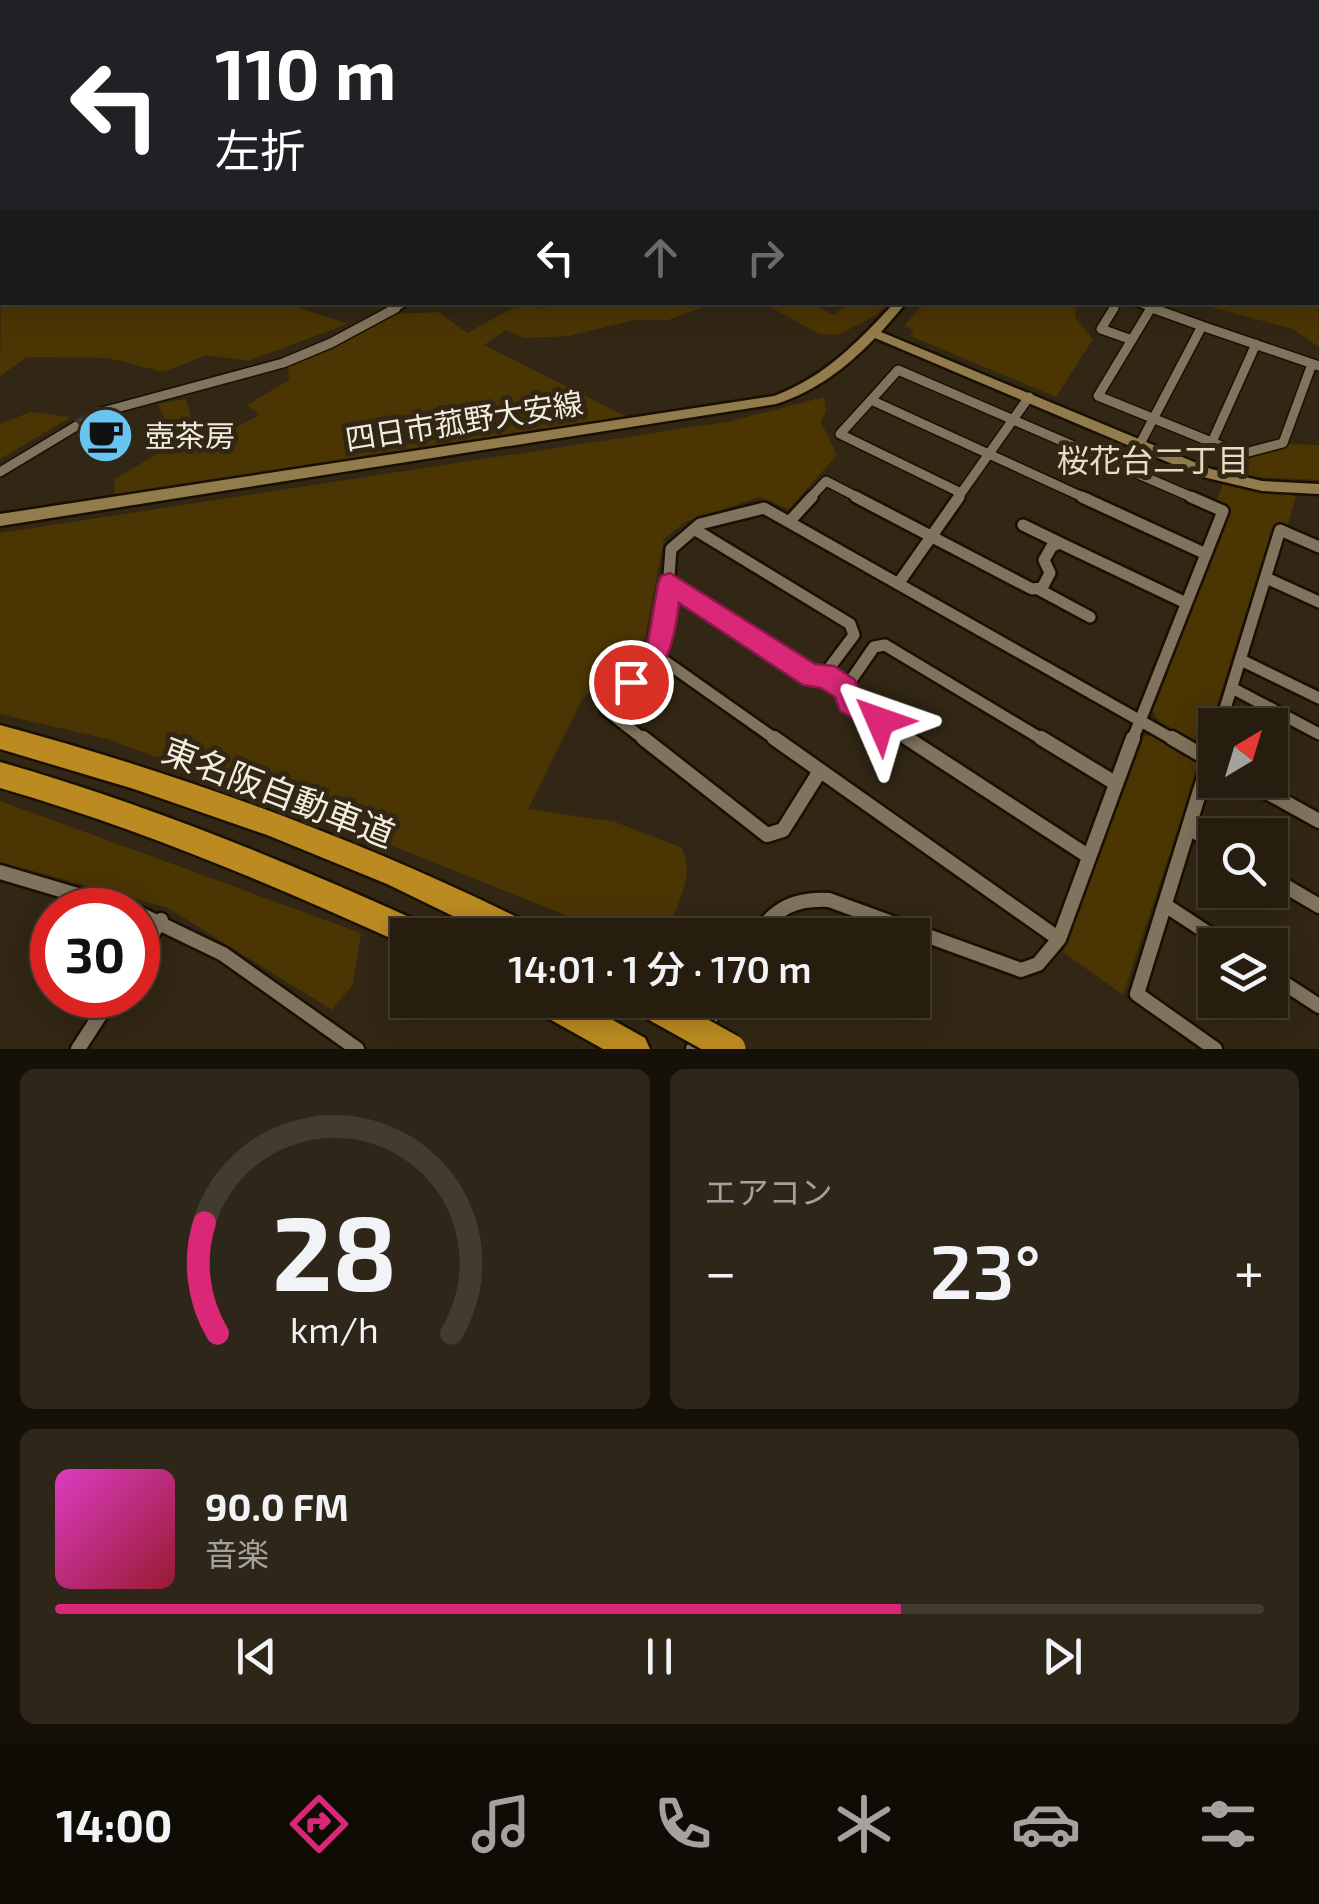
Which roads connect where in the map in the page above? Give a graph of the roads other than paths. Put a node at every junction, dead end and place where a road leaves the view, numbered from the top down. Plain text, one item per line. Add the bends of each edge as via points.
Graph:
1 (402, 305) edge
2 (899, 305) edge
3 (1116, 305) edge
4 (1144, 305) edge
5 (1152, 308) junction
6 (1202, 326) junction
7 (874, 332) junction
8 (1132, 340) junction
9 (1256, 344) junction
10 (1316, 365) edge
11 (1029, 397) junction
12 (871, 400) junction
13 (1154, 418) junction
14 (1013, 420) junction
15 (1212, 442) junction
16 (1140, 444) junction
17 (988, 454) junction
18 (0, 472) edge
19 (1319, 489) edge
20 (961, 494) junction
21 (0, 520) edge
22 (789, 522) junction
23 (1023, 525) dead end
24 (694, 530) junction
25 (931, 536) junction
26 (1060, 544) junction
27 (1319, 547) edge
28 (1206, 554) junction
29 (1266, 578) junction
30 (670, 584) junction
31 (898, 584) junction
32 (1038, 589) junction
33 (1186, 602) junction
34 (1319, 602) edge
35 (1090, 617) dead end
36 (854, 635) junction
37 (874, 647) junction
38 (656, 655) junction
39 (1241, 660) junction
40 (824, 675) junction
41 (845, 688) junction
42 (1232, 688) junction
43 (1319, 698) edge
44 (1226, 708) edge
45 (1140, 720) junction
46 (1319, 734) edge
47 (0, 737) edge
48 (1198, 754) edge
49 (820, 771) junction
50 (0, 775) edge
51 (1115, 783) junction
52 (1199, 798) edge
53 (1277, 798) edge
54 (1319, 821) edge
55 (1188, 828) junction
56 (1198, 834) edge
57 (1088, 856) junction
58 (0, 872) edge
59 (54, 888) edge
60 (1288, 888) edge
61 (1165, 905) junction
62 (1319, 906) edge
63 (485, 918) edge
64 (771, 918) edge
65 (883, 918) edge
66 (161, 920) edge
67 (390, 923) edge
68 (1200, 928) edge
69 (930, 936) edge
70 (1058, 939) junction
71 (1288, 986) edge
72 (1319, 1006) edge
73 (98, 1018) edge
74 (579, 1018) edge
75 (675, 1018) edge
76 (711, 1018) edge
77 (78, 1049) edge
78 (356, 1049) edge
79 (634, 1049) edge
80 (693, 1049) edge
81 (731, 1049) edge
82 (1215, 1049) edge

1 - 18 street via 282,364 99,412
2 - 7 main road, 四日市菰野大安線
3 - 8 street via 1101,329
4 - 5 street
5 - 6 street
5 - 8 street
6 - 9 street
6 - 13 street
7 - 11 main road
7 - 21 main road, 四日市菰野大安線 via 835,372 776,400
8 - 13 street via 1098,396
9 - 10 street
9 - 15 street
10 - 15 street via 1283,443 1241,454
11 - 14 street
11 - 16 main road
12 - 14 street via 898,370
12 - 17 street
12 - 20 street via 840,434
13 - 15 street
13 - 16 street
14 - 17 street
14 - 28 street via 1223,511
16 - 19 main road via 1226,478
17 - 20 street
17 - 28 street
20 - 25 street
22 - 24 street via 754,508
22 - 25 street via 826,481
22 - 31 street
23 - 26 street
24 - 30 street via 671,550
24 - 36 street via 850,624
25 - 31 street
25 - 32 street
26 - 32 street via 1044,560 1050,573
26 - 33 street
27 - 29 street via 1280,530
28 - 33 street
29 - 34 street
29 - 39 street
30 - 38 street
30 - 40 street via 812,677
31 - 45 street
32 - 35 street
33 - 45 street
36 - 37 street
36 - 40 street
37 - 41 street
37 - 51 street via 884,645
38 - 49 street
38 - 49 street via 606,710 767,834 783,830
39 - 42 street
39 - 43 street
40 - 41 street
41 - 57 street via 850,702
42 - 44 street
42 - 46 street
45 - 48 street
45 - 51 street
47 - 63 highway, 東名阪自動車道 via 263,820
49 - 70 street
50 - 67 highway via 222,850
51 - 57 street
52 - 55 street
53 - 54 street
55 - 56 street
55 - 61 street
57 - 70 street
58 - 59 street
60 - 62 street
61 - 68 street
61 - 82 street via 1137,994
64 - 65 street via 781,907 813,898
66 - 78 street
69 - 70 street via 1021,970 1038,964
71 - 72 street
73 - 77 street
74 - 79 highway
75 - 81 highway, bridge
76 - 80 street

